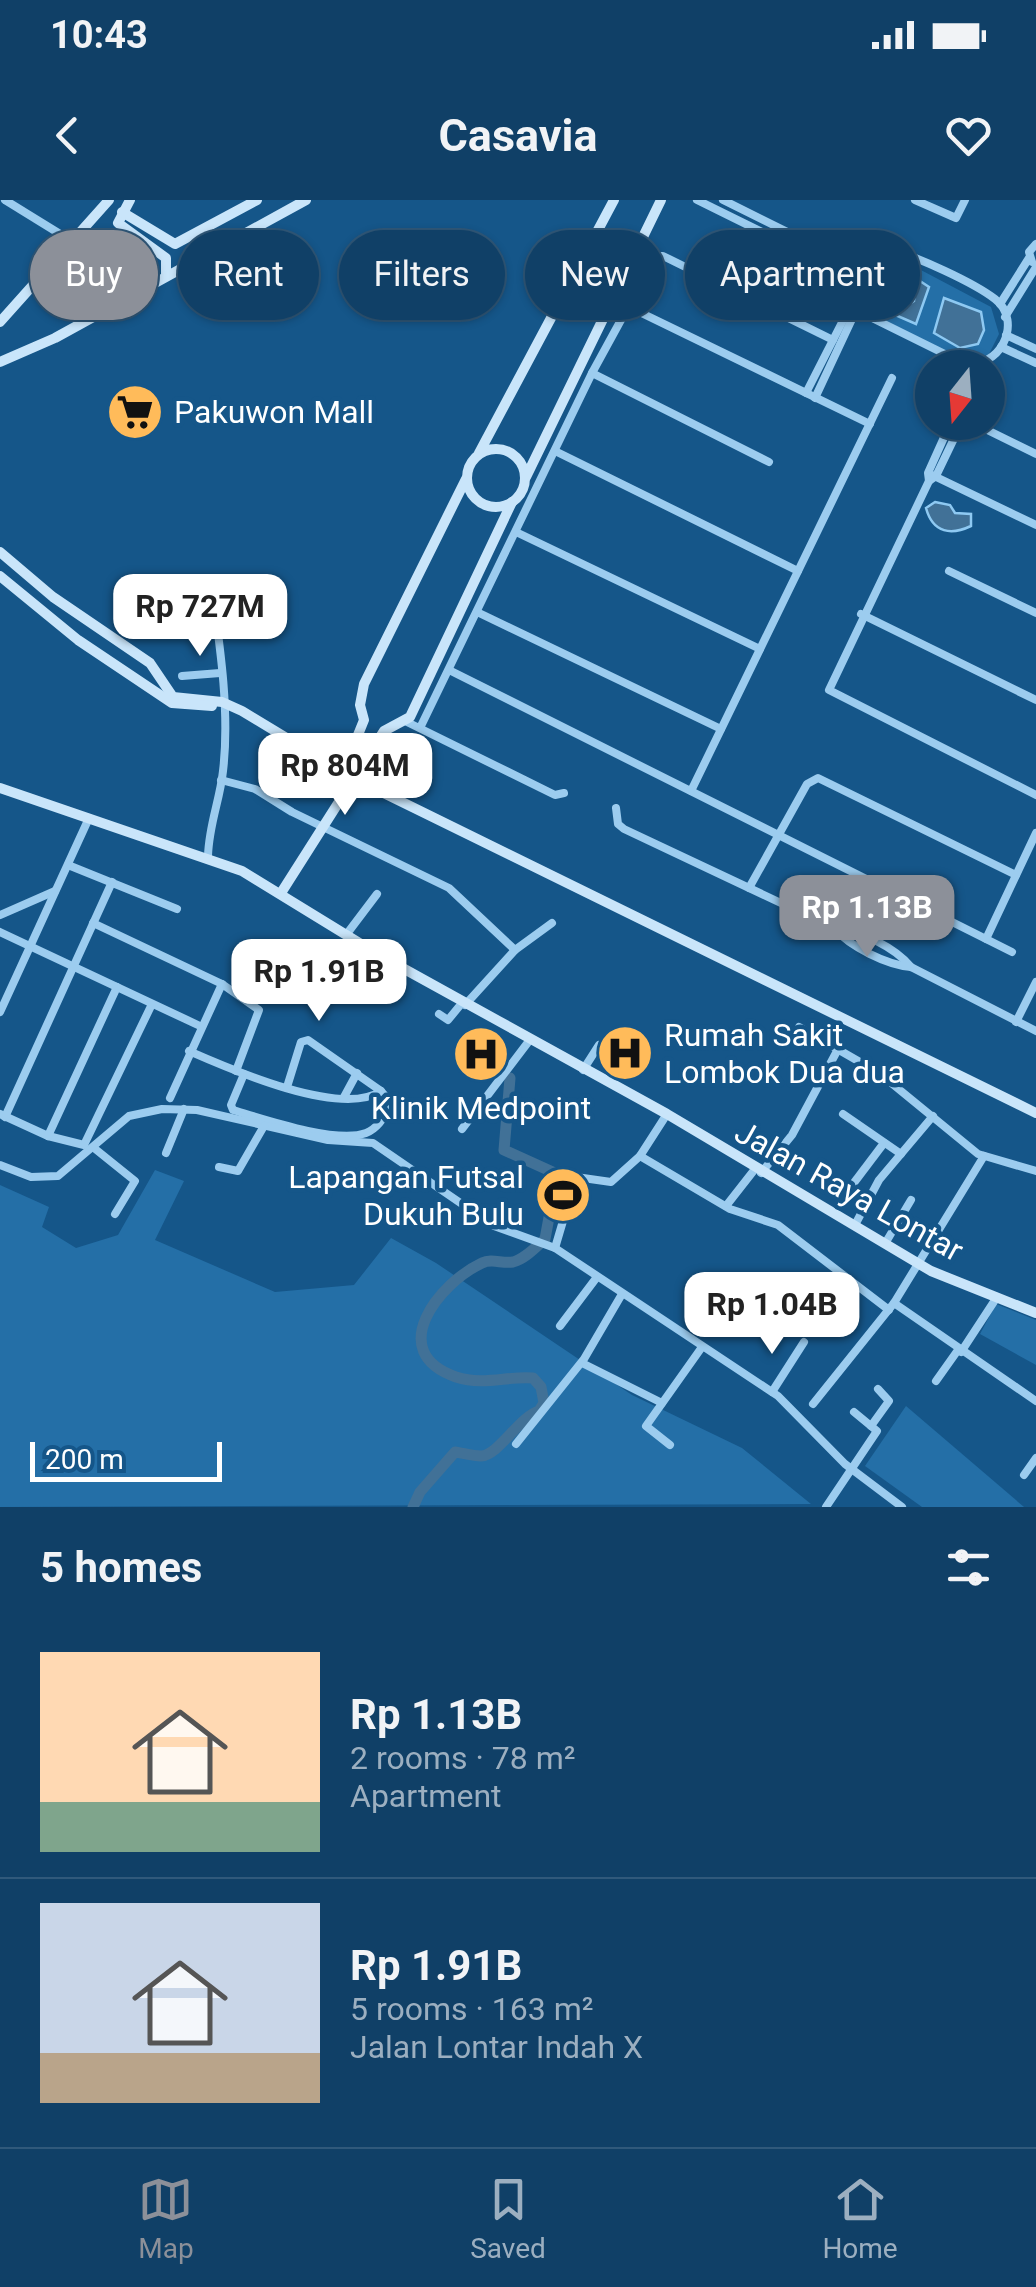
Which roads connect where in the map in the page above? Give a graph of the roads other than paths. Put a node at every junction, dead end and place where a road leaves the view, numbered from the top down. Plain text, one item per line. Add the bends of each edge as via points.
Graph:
1 (5, 200) edge
2 (108, 200) edge
3 (257, 200) edge
4 (306, 200) edge
5 (614, 200) edge
6 (661, 200) edge
7 (696, 200) edge
8 (723, 200) edge
9 (915, 200) edge
10 (965, 200) edge
11 (125, 204) edge
12 (287, 204) edge
13 (54, 230) edge
14 (83, 230) edge
15 (202, 230) edge
16 (244, 230) edge
17 (754, 230) edge
18 (786, 230) edge
19 (178, 244) edge
20 (1036, 244) edge
21 (665, 257) edge
22 (1034, 263) edge
23 (920, 264) edge
24 (178, 268) edge
25 (166, 274) junction
26 (30, 289) edge
27 (1000, 304) junction
28 (1006, 316) junction
29 (620, 320) edge
30 (655, 320) edge
31 (842, 320) edge
32 (851, 320) edge
33 (880, 320) edge
34 (0, 322) edge
35 (1006, 335) junction
36 (833, 340) junction
37 (1001, 347) junction
38 (942, 350) edge
39 (999, 350) edge
40 (1036, 350) edge
41 (0, 362) edge
42 (1036, 364) edge
43 (592, 373) junction
44 (892, 378) dead end
45 (810, 396) junction
46 (870, 424) junction
47 (1005, 439) edge
48 (944, 440) edge
49 (952, 440) edge
50 (555, 451) junction
51 (480, 453) junction
52 (1036, 454) edge
53 (769, 462) dead end
54 (931, 477) junction
55 (526, 478) junction
56 (466, 479) junction
57 (512, 502) junction
58 (1036, 524) edge
59 (516, 532) junction
60 (0, 552) edge
61 (798, 571) junction
62 (948, 571) dead end
63 (0, 576) edge
64 (212, 589) dead end
65 (53, 597) junction
66 (477, 612) junction
67 (1036, 613) edge
68 (43, 614) junction
69 (862, 614) junction
70 (760, 649) junction
71 (449, 670) junction
72 (220, 673) junction
73 (182, 676) dead end
74 (1036, 700) edge
75 (224, 704) junction
76 (410, 717) junction
77 (364, 720) junction
78 (420, 728) junction
79 (722, 729) junction
80 (384, 731) junction
81 (316, 755) junction
82 (346, 758) junction
83 (347, 774) junction
84 (221, 780) junction
85 (0, 788) edge
86 (691, 791) junction
87 (564, 794) dead end
88 (1036, 795) edge
89 (616, 808) dead end
90 (89, 818) junction
91 (321, 824) junction
92 (1036, 833) edge
93 (776, 834) junction
94 (208, 856) junction
95 (68, 864) junction
96 (1016, 876) junction
97 (112, 882) junction
98 (749, 888) junction
99 (56, 891) junction
100 (279, 891) junction
101 (377, 894) dead end
102 (178, 909) dead end
103 (0, 916) edge
104 (93, 923) junction
105 (552, 924) dead end
106 (0, 932) edge
107 (986, 939) junction
108 (352, 940) junction
109 (30, 947) junction
110 (515, 950) junction
111 (1012, 952) dead end
112 (382, 957) junction
113 (73, 967) junction
114 (0, 977) edge
115 (330, 982) dead end
116 (1036, 982) edge
117 (13, 983) junction
118 (222, 984) junction
119 (117, 987) junction
120 (364, 988) dead end
121 (350, 994) dead end
122 (152, 1004) junction
123 (464, 1004) junction
124 (0, 1012) edge
125 (439, 1014) dead end
126 (1016, 1022) junction
127 (200, 1026) junction
128 (799, 1027) dead end
129 (1036, 1031) edge
130 (530, 1042) junction
131 (600, 1046) dead end
132 (190, 1051) junction
133 (837, 1052) junction
134 (582, 1070) junction
135 (240, 1073) junction
136 (357, 1073) junction
137 (287, 1087) junction
138 (382, 1090) junction
139 (344, 1097) junction
140 (170, 1098) dead end
141 (184, 1108) junction
142 (1036, 1112) edge
143 (667, 1114) junction
144 (843, 1114) dead end
145 (3, 1115) edge
146 (933, 1116) junction
147 (264, 1126) junction
148 (462, 1130) dead end
149 (48, 1136) junction
150 (884, 1142) junction
151 (94, 1148) junction
152 (166, 1153) dead end
153 (900, 1154) junction
154 (640, 1156) junction
155 (984, 1156) junction
156 (219, 1167) dead end
157 (1, 1168) edge
158 (758, 1171) junction
159 (1036, 1171) edge
160 (853, 1184) dead end
161 (911, 1200) dead end
162 (726, 1206) junction
163 (115, 1214) dead end
164 (856, 1223) junction
165 (886, 1242) junction
166 (555, 1248) junction
167 (921, 1264) junction
168 (597, 1277) junction
169 (622, 1294) junction
170 (997, 1297) junction
171 (892, 1307) junction
172 (1036, 1312) edge
173 (560, 1326) dead end
174 (804, 1342) dead end
175 (702, 1347) junction
176 (960, 1351) junction
177 (582, 1363) junction
178 (936, 1381) dead end
179 (878, 1388) dead end
180 (772, 1392) junction
181 (1036, 1400) edge
182 (662, 1403) junction
183 (854, 1412) dead end
184 (801, 1418) junction
185 (870, 1426) junction
186 (516, 1444) dead end
187 (670, 1444) dead end
188 (1036, 1458) edge
189 (850, 1468) junction
190 (1024, 1475) dead end
191 (826, 1507) edge
192 (902, 1507) edge

1 - 13 street
2 - 14 street
3 - 15 street
4 - 12 street
5 - 51 street
6 - 55 street
7 - 17 street
8 - 18 street
9 - 10 street via 956,218
11 - 19 street
11 - 25 street via 118,223 166,258
12 - 16 street
20 - 22 street
21 - 36 street
22 - 27 street
22 - 28 street
23 - 27 street
24 - 25 street
25 - 41 street
26 - 34 street
27 - 28 street
28 - 35 street
29 - 43 street
30 - 45 street
31 - 36 street
32 - 45 street
33 - 38 street
35 - 37 street
35 - 40 street
36 - 45 street
37 - 39 street
37 - 42 street
43 - 50 street
43 - 53 street
44 - 46 street
45 - 46 street
46 - 61 street
47 - 52 street
48 - 54 street
49 - 54 street
50 - 59 street
50 - 61 street
51 - 55 street via 506,450 521,462
51 - 56 street
54 - 58 street
54 - 69 street
55 - 57 street
56 - 57 street via 486,506
56 - 77 street via 364,684
57 - 76 street
59 - 66 street
59 - 70 street
60 - 65 street
61 - 70 street
62 - 67 street
63 - 68 street
64 - 72 street
65 - 68 street
65 - 75 street via 150,664 173,697
66 - 71 street
66 - 79 street
68 - 75 street via 172,703
69 - 74 street
69 - 88 street via 830,682 832,696
70 - 79 street
71 - 78 street
71 - 86 street
72 - 73 street
72 - 75 street
75 - 81 street
75 - 84 street
76 - 78 street
76 - 80 street
77 - 80 street
77 - 82 street
78 - 87 street
79 - 86 street
80 - 83 street
81 - 82 street
81 - 83 street
82 - 83 street
83 - 91 street
83 - 142 street
84 - 91 street
84 - 94 street
85 - 90 street, Jalan Raya Lontar
86 - 93 street
89 - 98 street via 624,828
90 - 94 street, Jalan Raya Lontar
90 - 95 street
91 - 100 street
91 - 110 street via 449,888
92 - 96 street
93 - 96 street via 807,784 818,778
93 - 98 street
93 - 107 street
94 - 100 street, Jalan Raya Lontar
95 - 97 street
95 - 99 street
96 - 107 street
97 - 102 street
97 - 104 street
98 - 126 street
99 - 103 street
99 - 109 street
100 - 108 street, Jalan Raya Lontar
101 - 108 street
104 - 113 street
104 - 118 street
105 - 110 street
106 - 109 street
107 - 111 street
108 - 112 street, Jalan Raya Lontar
108 - 115 street
109 - 113 street
109 - 117 street
110 - 123 street
112 - 120 street
112 - 121 street
112 - 123 street, Jalan Raya Lontar
113 - 119 street
113 - 145 street
114 - 117 street
116 - 126 street
117 - 124 street
118 - 127 street
118 - 135 street via 260,1013
119 - 122 street
119 - 149 street
122 - 127 street
122 - 149 street via 86,1142 78,1147
123 - 125 street via 448,1020
123 - 130 street, Jalan Raya Lontar
126 - 129 street
127 - 132 street
128 - 133 street
130 - 134 street, Jalan Raya Lontar
130 - 148 street
131 - 134 street
132 - 135 street
132 - 140 street
133 - 146 street via 879,1073
133 - 158 street via 792,1135
134 - 143 street, Jalan Raya Lontar
135 - 137 street
135 - 138 street via 233,1110 309,1130 368,1132 392,1104
136 - 137 street via 305,1040
136 - 138 street
136 - 139 street
137 - 139 street
138 - 139 street
141 - 147 street
141 - 151 street via 129,1116
141 - 152 street
143 - 154 street
143 - 158 street, Jalan Raya Lontar
144 - 150 street
145 - 149 street
146 - 153 street
146 - 155 street
147 - 156 street via 238,1172
147 - 166 street via 372,1143 494,1226
150 - 153 street
150 - 160 street
151 - 157 street via 58,1176
151 - 163 street via 135,1181
153 - 164 street
154 - 162 street
154 - 166 street via 608,1183 576,1177
155 - 159 street
155 - 167 street
158 - 162 street
158 - 164 street, Jalan Raya Lontar
161 - 165 street
162 - 171 street via 778,1225
164 - 165 street, Jalan Raya Lontar
165 - 167 street, Jalan Raya Lontar
166 - 168 street
167 - 170 street, Jalan Raya Lontar
167 - 171 street
168 - 169 street
168 - 173 street
169 - 175 street
169 - 177 street
170 - 172 street, Jalan Raya Lontar
170 - 176 street
171 - 176 street
171 - 184 street
174 - 180 street
175 - 180 street
175 - 182 street
176 - 178 street
176 - 181 street
177 - 182 street
177 - 186 street
179 - 185 street via 890,1400
180 - 184 street
182 - 187 street via 646,1427
183 - 185 street
184 - 189 street
185 - 189 street via 876,1432
188 - 190 street
189 - 191 street
189 - 192 street

